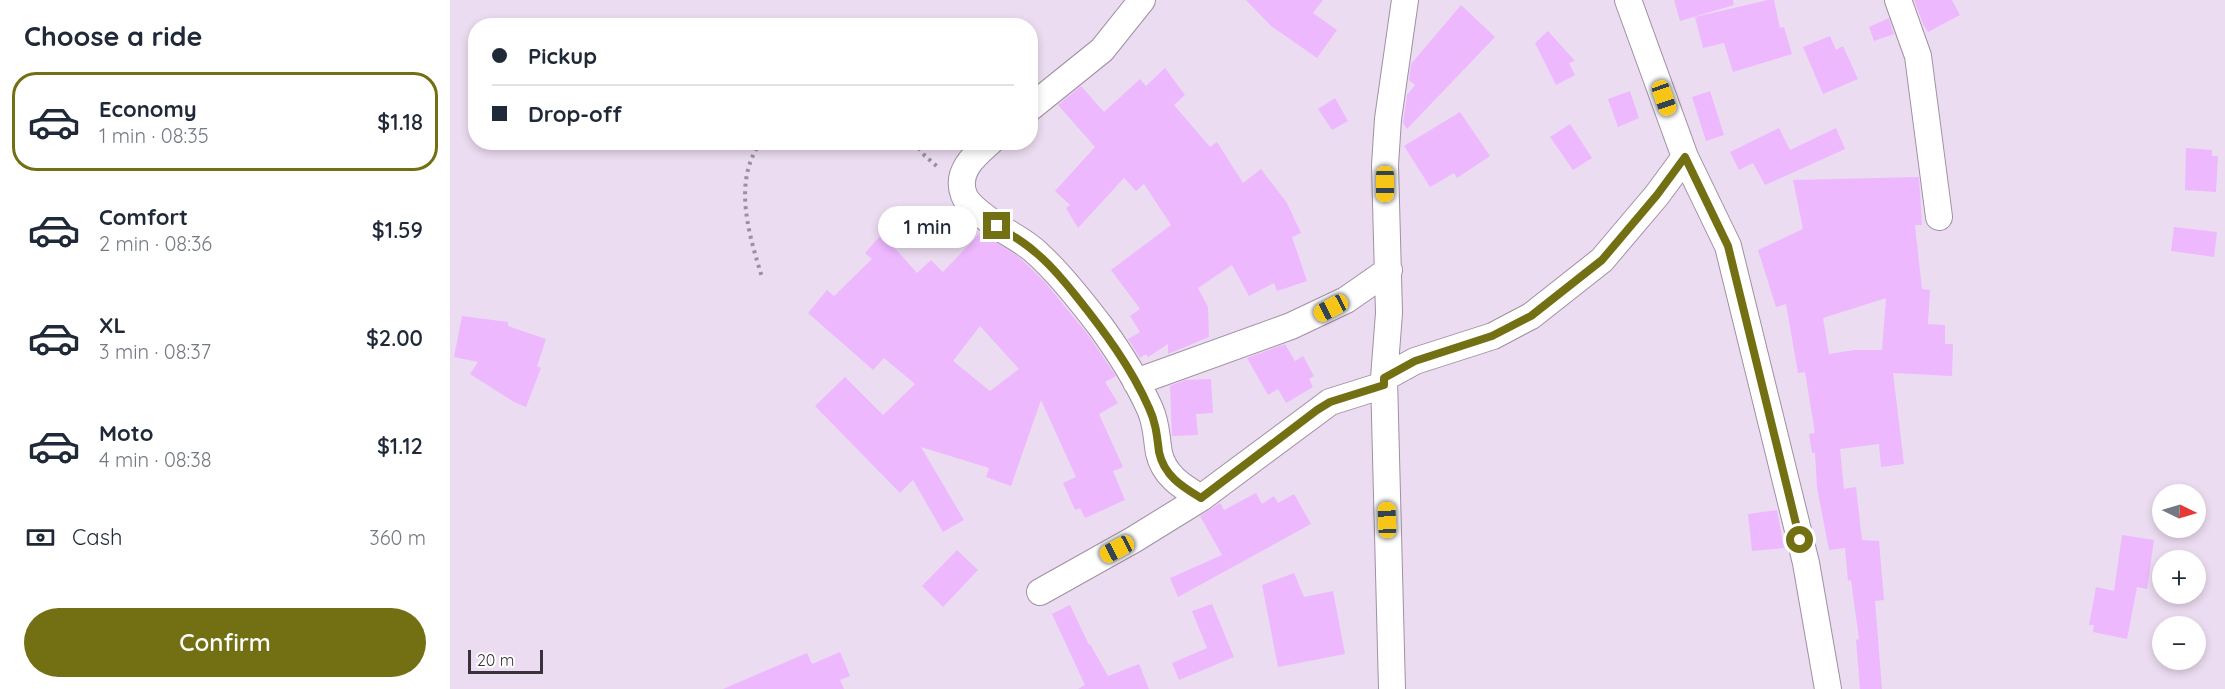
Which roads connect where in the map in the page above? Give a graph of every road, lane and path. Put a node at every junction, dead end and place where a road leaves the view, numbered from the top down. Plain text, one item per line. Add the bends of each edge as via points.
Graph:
1 (1142, 0) edge
2 (1405, 0) edge
3 (1628, 0) edge
4 (1898, 0) edge
5 (1038, 102) edge
6 (755, 150) edge
7 (921, 150) edge
8 (982, 150) edge
9 (1685, 157) junction
10 (961, 181) junction
11 (1940, 217) dead end
12 (1389, 270) junction
13 (762, 277) dead end
14 (1136, 382) junction
15 (1384, 382) junction
16 (1201, 498) junction
17 (1040, 592) dead end
18 (1387, 685) edge
19 (1828, 689) edge

1 - 5 street via 1102,50
2 - 12 street via 1385,165
3 - 9 street
4 - 11 street via 1921,72
6 - 13 path via 745,191 749,236
7 - 10 path via 933,163
8 - 10 street via 966,168
9 - 15 street via 1602,260 1531,316 1492,336 1415,361
9 - 19 street via 1728,246 1806,563
10 - 14 street via 964,197 981,214 1037,253 1065,283 1100,326
12 - 14 street via 1316,315
12 - 15 street
14 - 16 street via 1157,427 1160,454 1167,471
15 - 16 street via 1317,410
15 - 18 street
16 - 17 street

